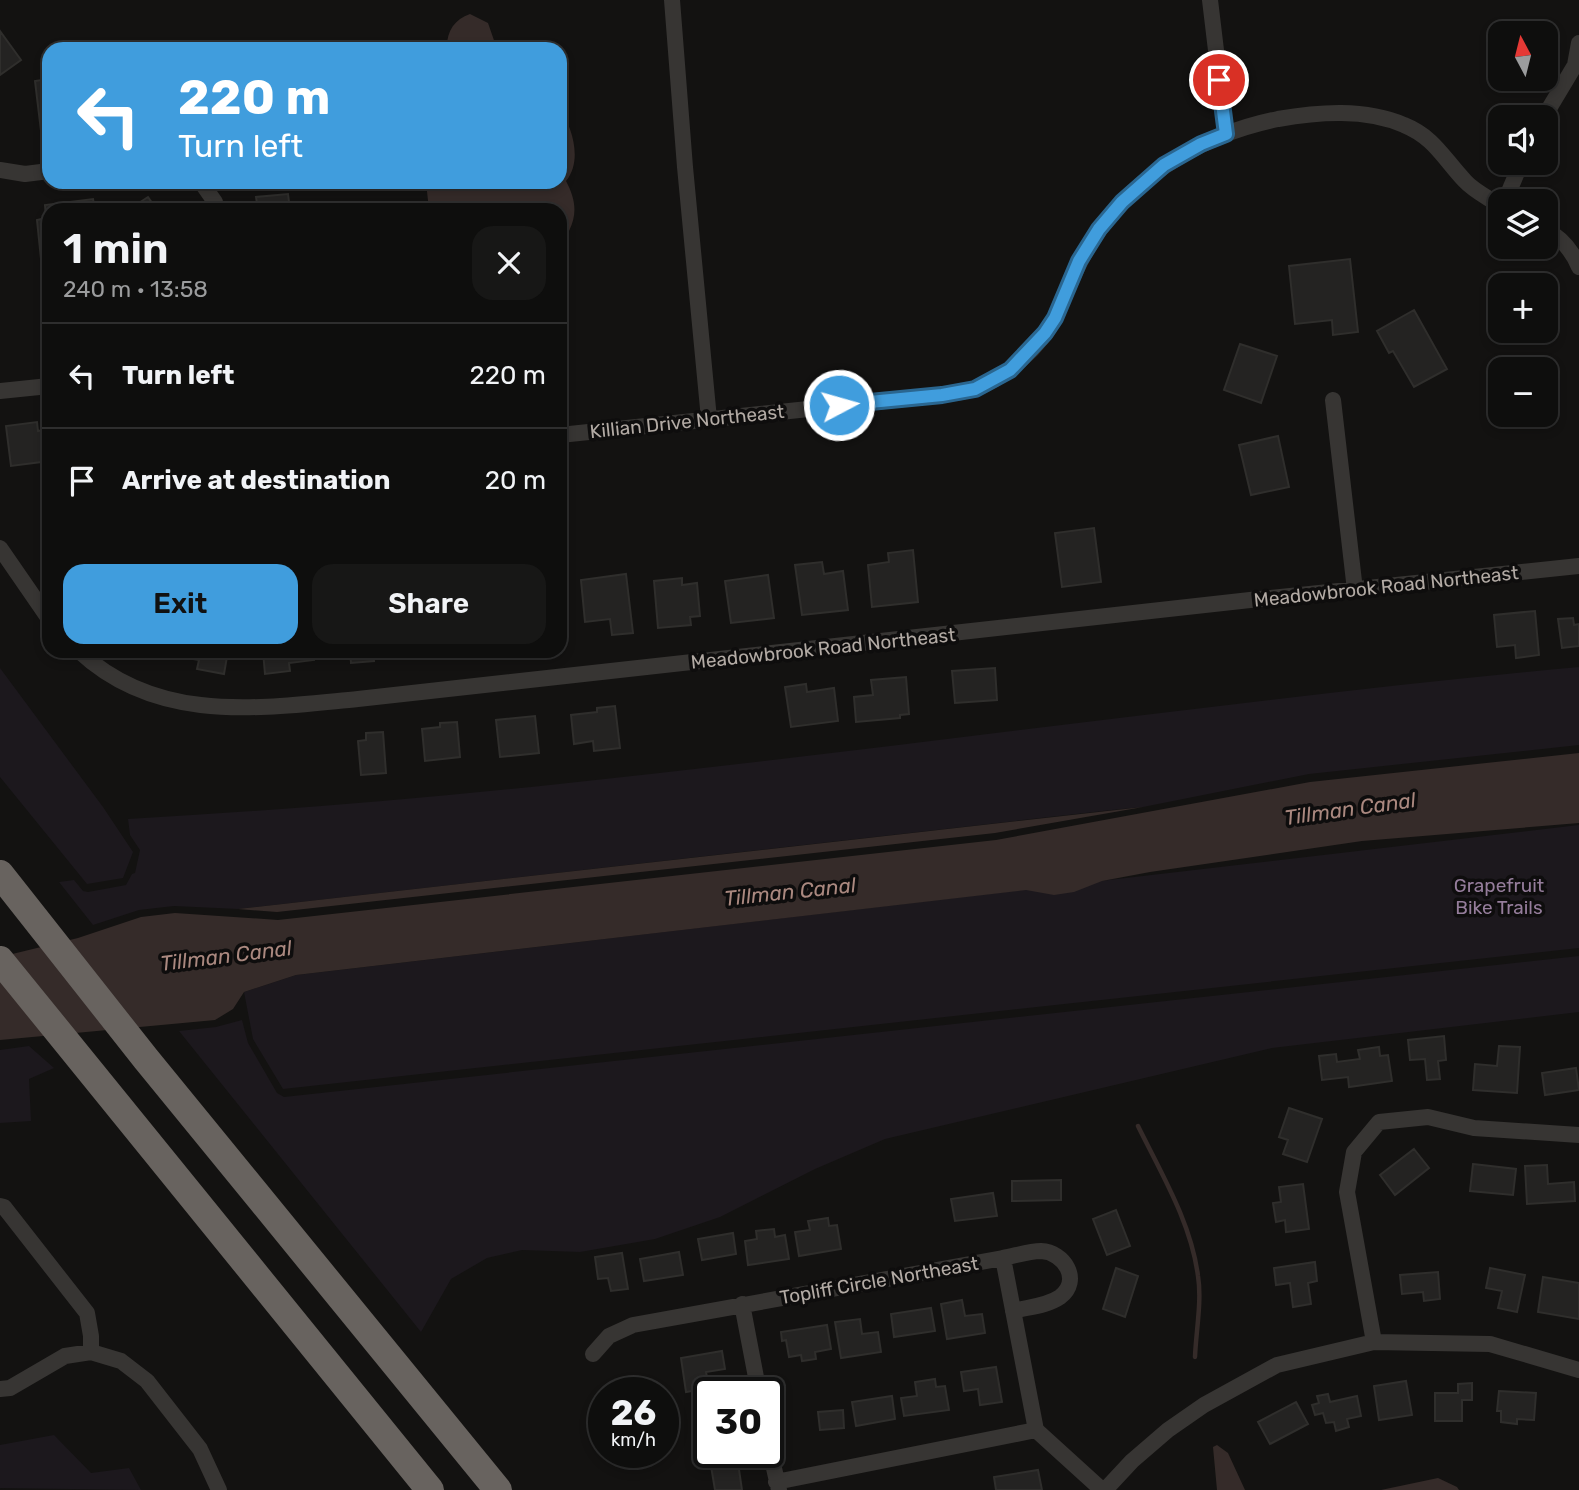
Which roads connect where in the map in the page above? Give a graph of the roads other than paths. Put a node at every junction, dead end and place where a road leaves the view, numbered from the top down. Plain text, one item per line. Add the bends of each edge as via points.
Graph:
1 (672, 0) edge
2 (1210, 0) edge
3 (1579, 43) edge
4 (1551, 105) edge
5 (1226, 134) junction
6 (0, 170) edge
7 (42, 172) edge
8 (1488, 198) edge
9 (1558, 236) edge
10 (1579, 267) edge
11 (42, 387) edge
12 (0, 391) edge
13 (1333, 400) dead end
14 (709, 419) junction
15 (567, 434) edge
16 (0, 548) edge
17 (1579, 566) edge
18 (1355, 590) junction
19 (42, 609) edge
20 (86, 658) edge
21 (7, 883) edge
22 (0, 960) edge
23 (1579, 1135) edge
24 (0, 1206) edge
25 (1003, 1258) junction
26 (742, 1304) junction
27 (1013, 1311) junction
28 (1374, 1342) junction
29 (91, 1352) junction
30 (593, 1354) dead end
31 (1579, 1370) edge
32 (756, 1377) edge
33 (0, 1389) edge
34 (1036, 1430) junction
35 (774, 1468) edge
36 (778, 1486) edge
37 (219, 1490) edge
38 (430, 1490) edge
39 (498, 1490) edge
40 (1103, 1490) edge

1 - 14 street
2 - 5 street
3 - 4 street via 1575,65
5 - 8 street, Killian Drive Northeast via 1294,116 1382,118 1423,135 1466,183
5 - 14 street, Killian Drive Northeast via 1164,165 1122,202 1079,261 1045,333 1010,370 975,389 942,395
6 - 7 street
9 - 10 street
11 - 12 street
13 - 18 street
14 - 15 street, Killian Drive Northeast
16 - 19 street
17 - 18 street, Meadowbrook Road Northeast
18 - 20 street, Meadowbrook Road Northeast via 262,708 214,708 165,698 130,685
21 - 39 highway
22 - 38 highway
23 - 28 street via 1474,1128 1429,1117 1379,1122 1354,1152 1347,1192
24 - 29 street via 87,1313
25 - 26 street, Topliff Circle Northeast
25 - 27 street, Topliff Circle Northeast
25 - 27 street via 1048,1252 1063,1261 1069,1275 1063,1295
26 - 30 street, Topliff Circle Northeast via 633,1325 609,1336
26 - 32 street
27 - 34 street, Topliff Circle Northeast
28 - 31 street via 1490,1344
28 - 40 street via 1276,1365 1168,1430
29 - 33 street via 65,1356 10,1388
29 - 37 street via 121,1361 146,1381 200,1449
34 - 36 street
34 - 40 street
35 - 36 street

